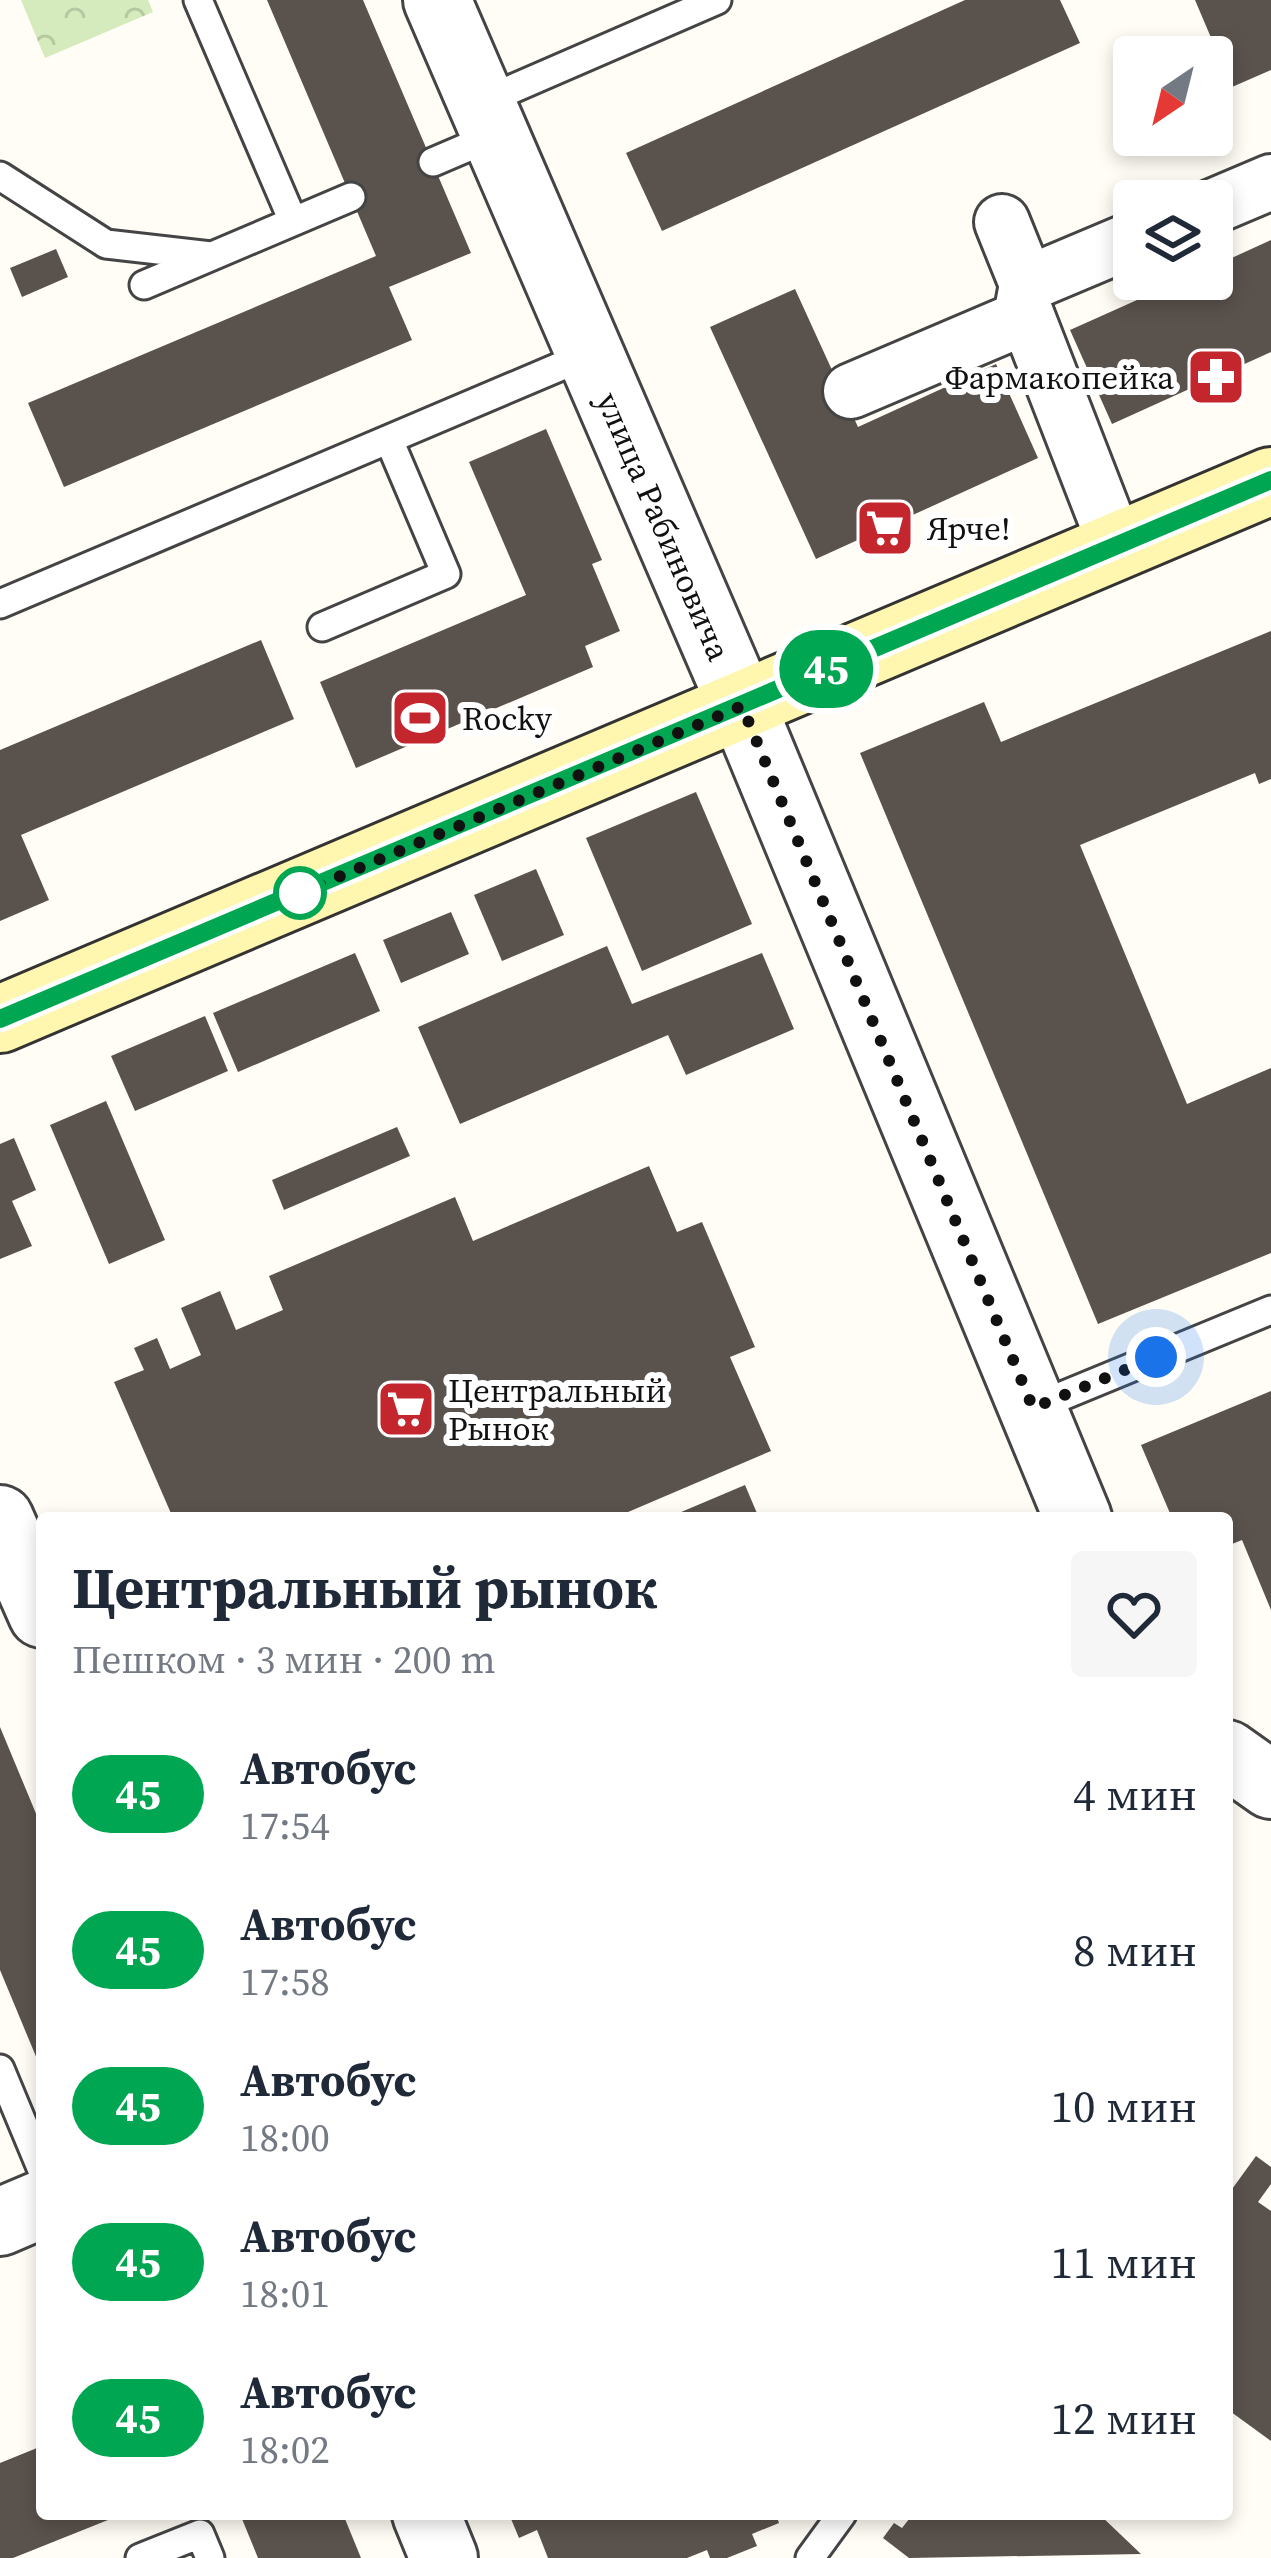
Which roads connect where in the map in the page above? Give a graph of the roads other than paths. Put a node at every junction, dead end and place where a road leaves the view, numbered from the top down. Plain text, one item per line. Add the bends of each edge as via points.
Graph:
1 (198, 0) edge
2 (437, 0) edge
3 (717, 0) edge
4 (489, 118) junction
5 (433, 162) dead end
6 (0, 176) edge
7 (1271, 182) edge
8 (351, 197) dead end
9 (1233, 197) edge
10 (293, 221) junction
11 (1002, 222) dead end
12 (1113, 251) edge
13 (211, 256) junction
14 (144, 285) dead end
15 (1027, 300) junction
16 (592, 353) junction
17 (851, 391) dead end
18 (388, 440) junction
19 (1271, 481) edge
20 (1118, 548) junction
21 (0, 604) edge
22 (322, 627) dead end
23 (742, 706) junction
24 (0, 1019) edge
25 (1271, 1310) edge
26 (1033, 1408) junction
27 (1076, 1512) edge
28 (0, 1519) edge
29 (36, 1600) edge
30 (1233, 1758) edge
31 (1271, 1785) edge
32 (0, 2069) edge
33 (36, 2156) edge
34 (36, 2207) edge
35 (0, 2222) edge
36 (428, 2520) edge
37 (838, 2520) edge
38 (140, 2558) edge
39 (210, 2558) edge
40 (444, 2558) edge
41 (809, 2558) edge

1 - 10 lane
2 - 4 street, улица Рабиновича
3 - 4 lane
4 - 5 lane
4 - 16 street, улица Рабиновича
6 - 13 lane via 106,244
7 - 9 street
8 - 10 lane
10 - 13 lane
11 - 15 street
12 - 15 street
13 - 14 lane
15 - 17 street
15 - 20 street
16 - 18 lane
16 - 23 street, улица Рабиновича
18 - 21 lane
18 - 22 lane via 446,574
19 - 20 main road
20 - 23 main road
23 - 24 main road
23 - 26 street, улица Рабиновича
25 - 26 lane
26 - 27 street, улица Рабиновича
28 - 29 street
30 - 31 street
32 - 33 lane
34 - 35 street
36 - 40 street
37 - 41 lane
38 - 39 lane via 200,2534

